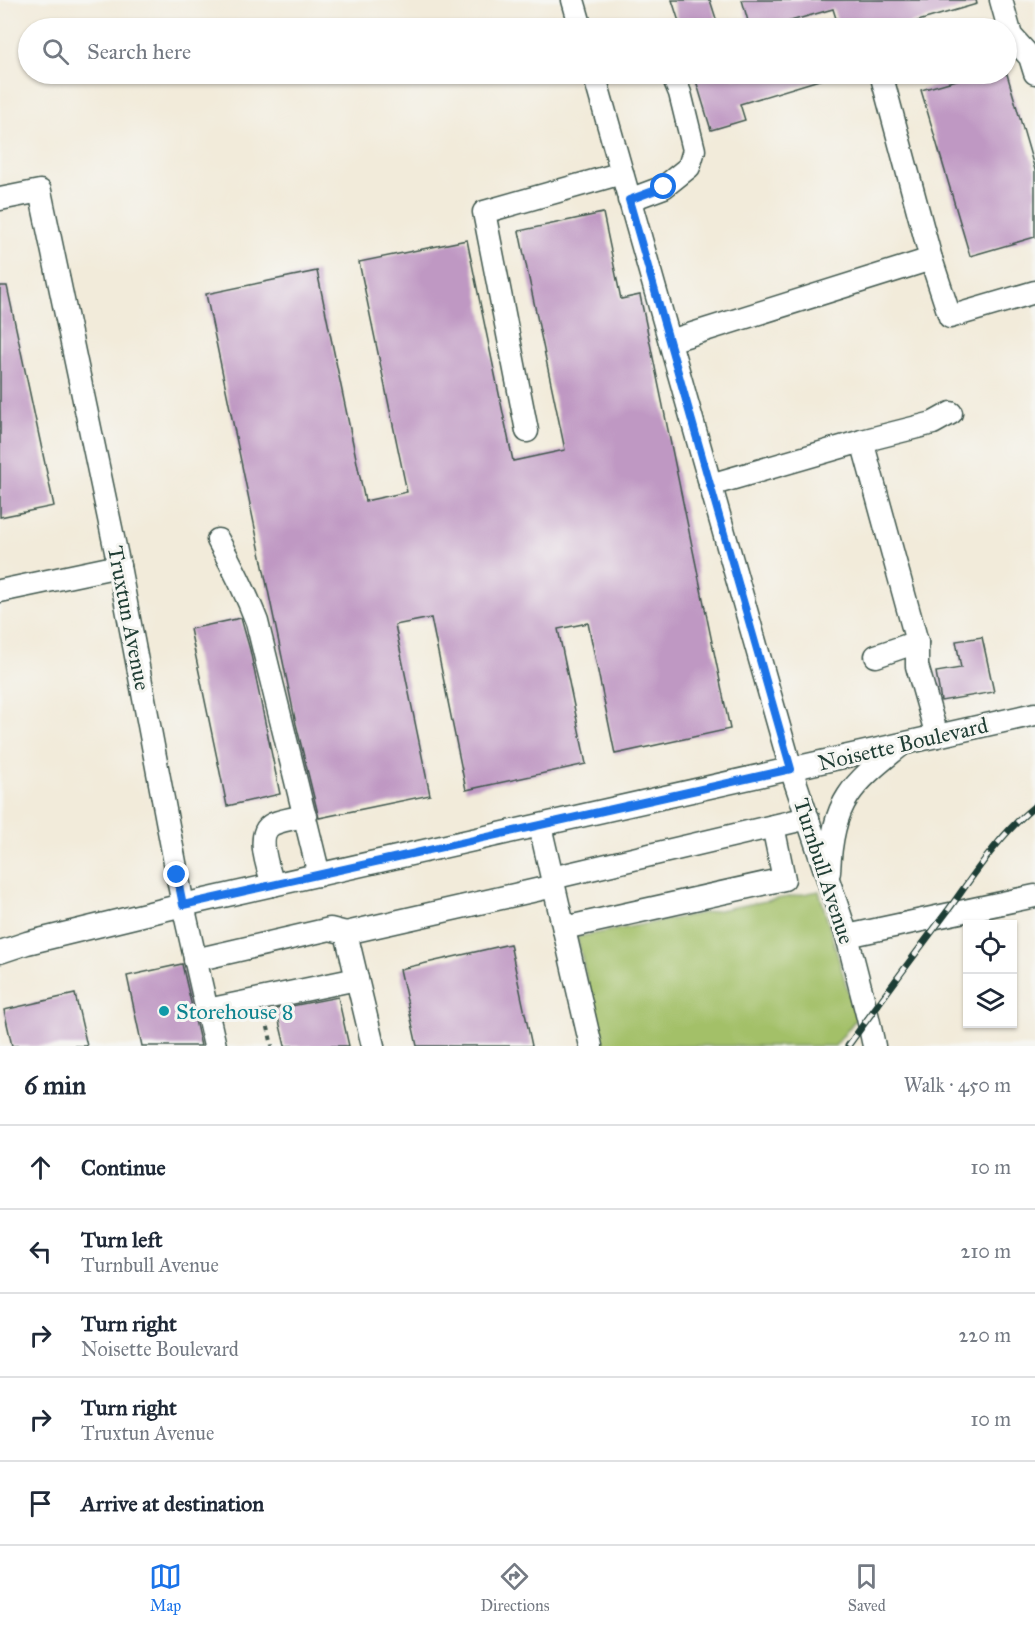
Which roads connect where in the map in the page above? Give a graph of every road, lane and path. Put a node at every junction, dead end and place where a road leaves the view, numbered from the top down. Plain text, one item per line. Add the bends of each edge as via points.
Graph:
1 (573, 0) edge
2 (1000, 0) edge
3 (578, 18) edge
4 (1004, 18) edge
5 (1017, 45) edge
6 (1035, 73) edge
7 (597, 84) edge
8 (676, 84) edge
9 (884, 84) edge
10 (622, 173) junction
11 (0, 199) edge
12 (629, 200) junction
13 (931, 259) junction
14 (1035, 292) edge
15 (670, 341) junction
16 (951, 413) dead end
17 (527, 431) dead end
18 (862, 441) junction
19 (710, 485) junction
20 (218, 540) dead end
21 (119, 566) junction
22 (0, 591) edge
23 (917, 642) junction
24 (876, 656) dead end
25 (1035, 714) edge
26 (937, 736) junction
27 (902, 744) junction
28 (791, 769) junction
29 (305, 816) junction
30 (808, 818) junction
31 (540, 826) junction
32 (773, 826) junction
33 (319, 875) junction
34 (553, 882) junction
35 (829, 883) junction
36 (273, 885) junction
37 (1035, 896) edge
38 (183, 905) junction
39 (564, 928) junction
40 (346, 933) junction
41 (847, 936) junction
42 (0, 952) edge
43 (195, 960) junction
44 (357, 979) junction
45 (207, 1010) junction
46 (266, 1016) dead end
47 (215, 1046) edge
48 (272, 1046) edge
49 (373, 1046) edge
50 (591, 1046) edge
51 (874, 1046) edge

1 - 3 street
2 - 4 street
5 - 6 street via 1030,57
7 - 10 street, Turnbull Avenue
8 - 12 street via 694,150 689,167 664,187
9 - 13 street
10 - 12 street, Turnbull Avenue
10 - 17 street via 484,212
11 - 21 street, Truxtun Avenue via 40,191
12 - 15 street, Turnbull Avenue
13 - 14 street via 950,318
13 - 15 street
15 - 19 street, Turnbull Avenue
16 - 18 street via 933,423
18 - 19 street
18 - 23 street
19 - 28 street, Turnbull Avenue
20 - 29 street via 257,622
21 - 22 street
21 - 38 street, Truxtun Avenue
23 - 24 street
23 - 26 street via 917,666
25 - 26 street, Noisette Boulevard
26 - 27 street, Noisette Boulevard
27 - 28 street, Noisette Boulevard
27 - 35 street via 848,796 838,817
28 - 30 street, Turnbull Avenue
28 - 31 street, Noisette Boulevard
29 - 33 street
29 - 36 street via 273,824 266,830 263,840
30 - 32 street
30 - 35 street, Turnbull Avenue
31 - 33 street, Noisette Boulevard
31 - 34 street
32 - 34 street
32 - 39 street via 784,879
33 - 36 street, Noisette Boulevard
34 - 39 street
34 - 40 street
35 - 41 street, Turnbull Avenue
36 - 38 street, Noisette Boulevard
37 - 41 street
38 - 42 street, Noisette Boulevard
38 - 43 street, Truxtun Avenue
39 - 50 street
40 - 43 street via 330,928
40 - 44 street
41 - 51 street, Turnbull Avenue
43 - 45 street, Truxtun Avenue
44 - 45 street
44 - 49 street
45 - 47 street, Truxtun Avenue
46 - 48 path

